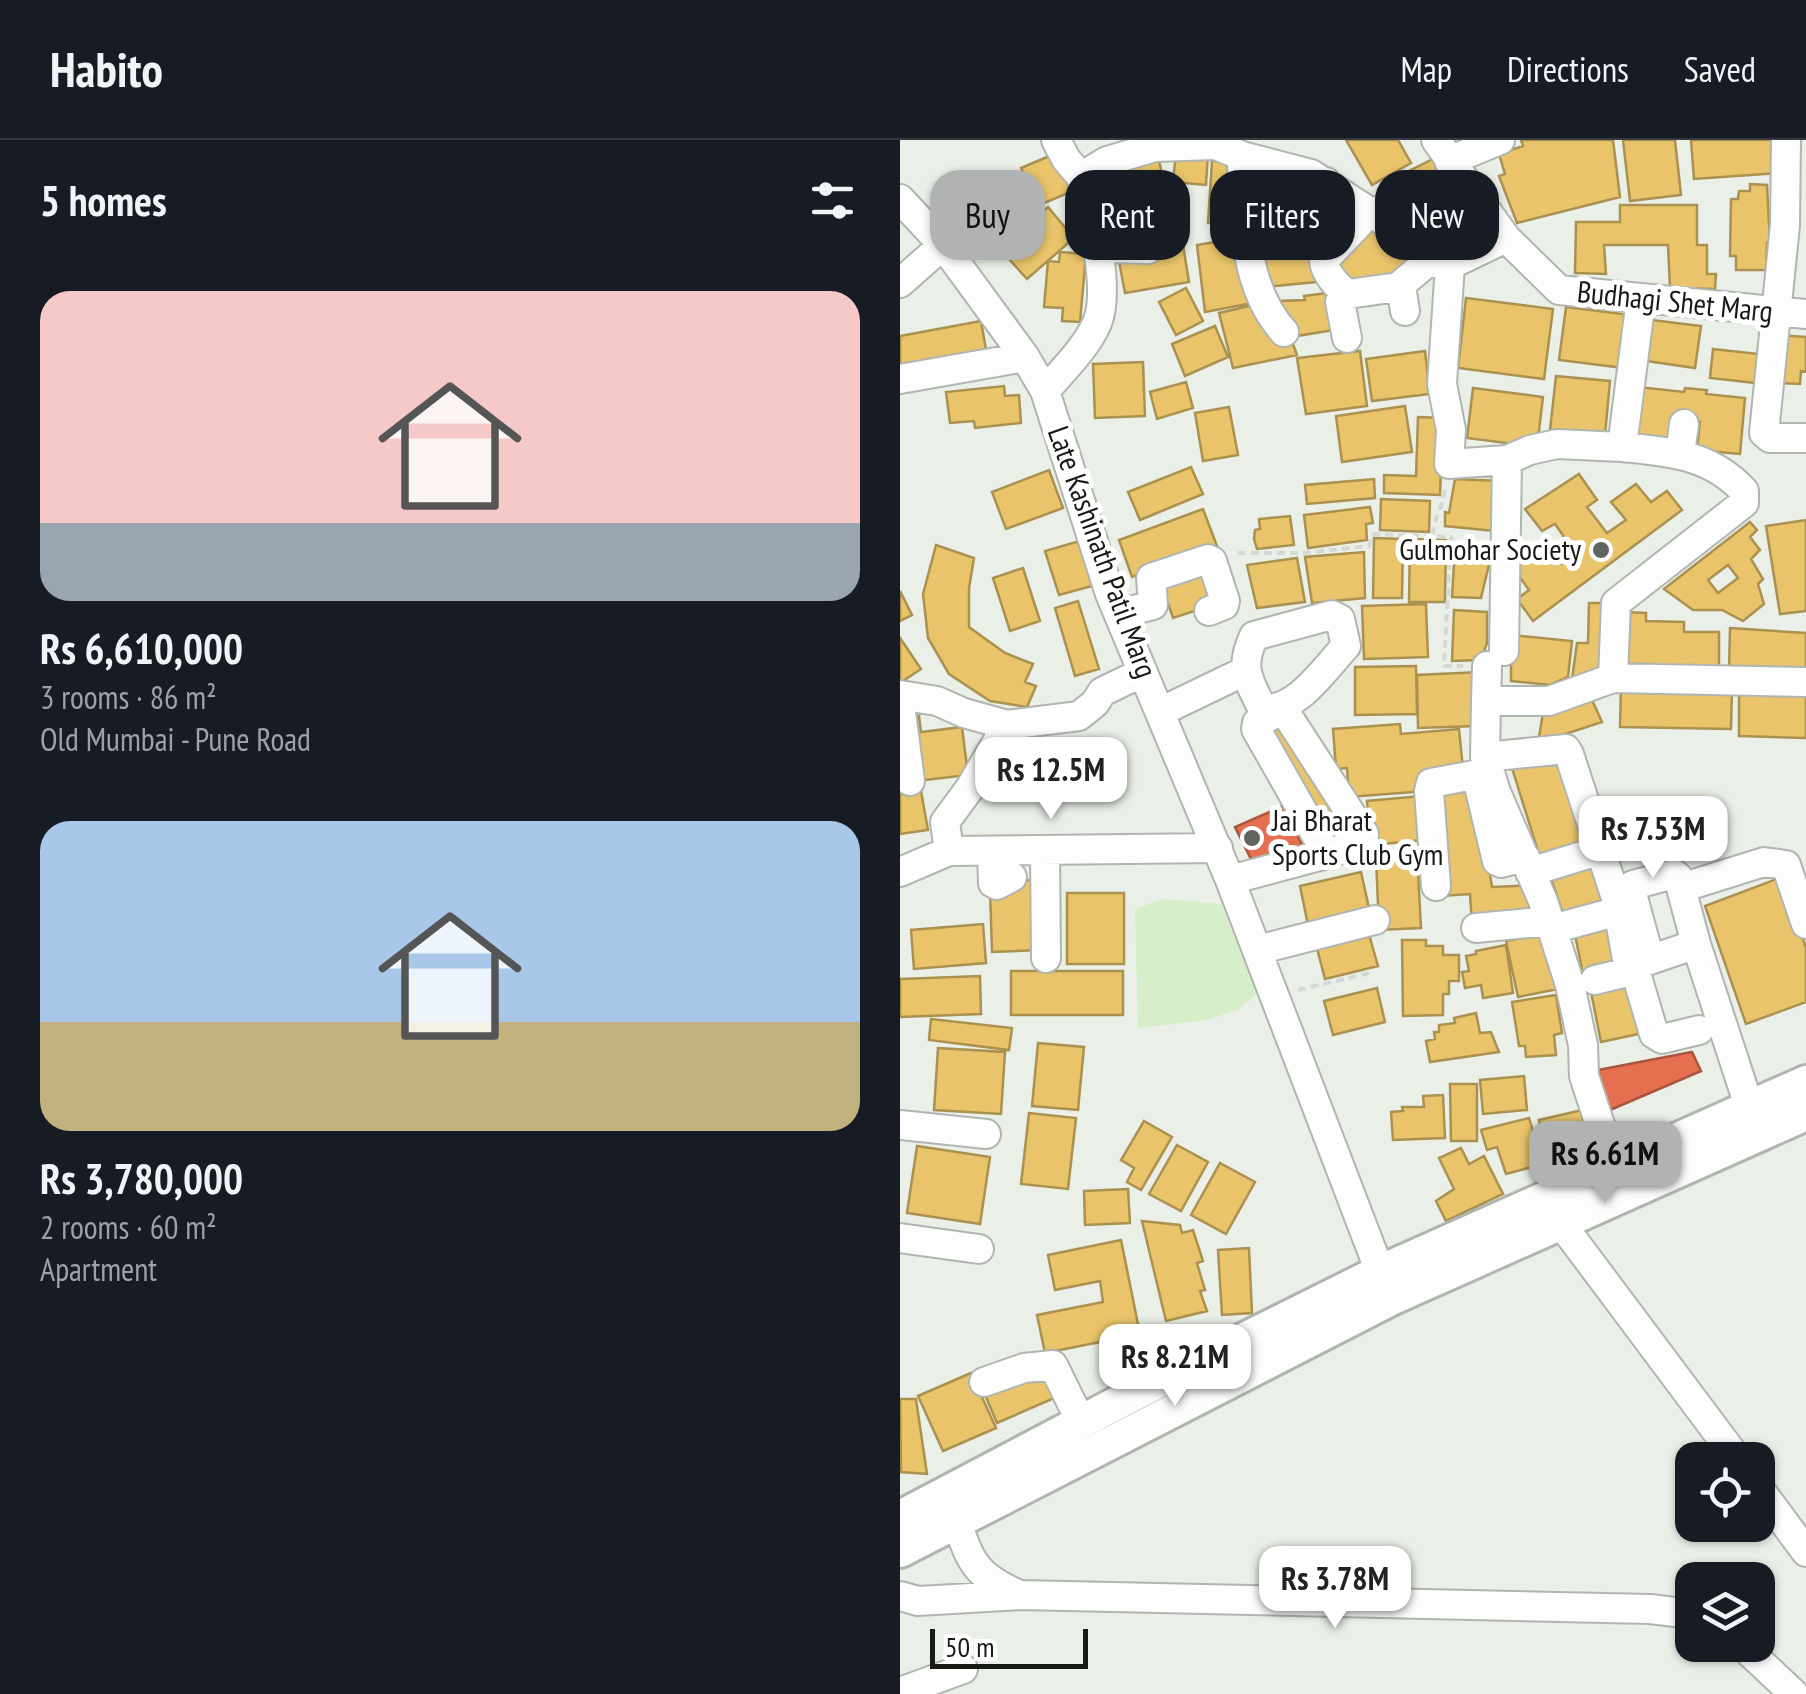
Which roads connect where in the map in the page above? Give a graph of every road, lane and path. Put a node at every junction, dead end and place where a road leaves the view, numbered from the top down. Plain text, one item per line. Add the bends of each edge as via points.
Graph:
1 (1056, 140) edge
2 (1500, 140) edge
3 (1786, 140) edge
4 (1442, 150) edge
5 (1242, 156) junction
6 (1075, 170) edge
7 (1093, 170) edge
8 (1296, 170) edge
9 (902, 205) edge
10 (1355, 212) edge
11 (1360, 217) junction
12 (1355, 222) edge
13 (930, 232) edge
14 (1506, 238) junction
15 (930, 256) edge
16 (954, 260) edge
17 (1100, 260) edge
18 (1440, 262) junction
19 (900, 283) edge
20 (1343, 291) junction
21 (1641, 299) junction
22 (1776, 312) junction
23 (1806, 314) edge
24 (1284, 332) dead end
25 (1348, 338) dead end
26 (1025, 356) junction
27 (900, 380) edge
28 (1045, 392) junction
29 (1684, 424) dead end
30 (1806, 438) edge
31 (1622, 447) junction
32 (1680, 454) junction
33 (1507, 460) junction
34 (1449, 464) junction
35 (1433, 536) junction
36 (1238, 553) dead end
37 (1208, 611) dead end
38 (1119, 614) junction
39 (1496, 659) junction
40 (1245, 671) dead end
41 (1143, 672) junction
42 (1613, 678) junction
43 (1806, 682) edge
44 (900, 695) edge
45 (1486, 702) junction
46 (900, 704) edge
47 (1160, 712) junction
48 (1007, 725) junction
49 (1484, 768) junction
50 (910, 781) dead end
51 (1218, 848) junction
52 (1044, 850) junction
53 (1602, 850) junction
54 (992, 851) junction
55 (950, 852) junction
56 (1327, 854) junction
57 (1796, 862) edge
58 (1528, 864) junction
59 (900, 872) edge
60 (1012, 877) dead end
61 (1230, 880) junction
62 (1436, 886) dead end
63 (1681, 888) junction
64 (1618, 911) junction
65 (1374, 920) dead end
66 (1806, 924) edge
67 (1551, 925) junction
68 (1476, 928) dead end
69 (1696, 944) junction
70 (1257, 950) junction
71 (1046, 958) dead end
72 (1650, 960) junction
73 (1374, 972) dead end
74 (1595, 980) dead end
75 (1274, 996) junction
76 (1698, 1030) dead end
77 (1806, 1082) edge
78 (1749, 1106) junction
79 (1806, 1114) edge
80 (900, 1125) edge
81 (986, 1134) dead end
82 (1614, 1168) junction
83 (1553, 1213) junction
84 (900, 1238) edge
85 (978, 1248) dead end
86 (1385, 1286) junction
87 (984, 1382) dead end
88 (1081, 1422) junction
89 (1725, 1442) edge
90 (951, 1507) junction
91 (1775, 1510) edge
92 (900, 1517) edge
93 (900, 1551) edge
94 (1806, 1552) edge
95 (900, 1596) edge
96 (1021, 1596) junction
97 (1675, 1612) edge
98 (1760, 1662) edge
99 (963, 1669) dead end
100 (900, 1692) edge
101 (1794, 1694) edge

1 - 6 street
2 - 4 street
3 - 22 street
4 - 14 street, Budhagi Shet Marg
5 - 7 street via 1216,145 1155,147
5 - 8 street
5 - 24 street via 1244,222 1262,303
9 - 13 street, Late Kashinath Patil Marg
10 - 11 street
11 - 12 street
11 - 18 street
11 - 20 street via 1324,260
14 - 18 street
14 - 21 street, Budhagi Shet Marg via 1559,290
15 - 19 street
16 - 26 street, Late Kashinath Patil Marg
17 - 28 street via 1099,318
18 - 20 street via 1403,298
18 - 34 street
20 - 25 street
21 - 22 street, Budhagi Shet Marg
21 - 31 street
22 - 23 street, Budhagi Shet Marg
22 - 30 street via 1764,433
26 - 27 street
26 - 28 street, Late Kashinath Patil Marg
28 - 38 street, Late Kashinath Patil Marg
29 - 32 street
31 - 32 street
31 - 33 street via 1558,444
32 - 42 street via 1699,458 1735,482 1744,503 1616,603
33 - 34 street
33 - 39 street
34 - 35 path
35 - 36 path via 1372,534 1369,546
35 - 39 path via 1450,536 1444,666
37 - 38 street via 1226,600 1208,559 1151,578 1153,605
38 - 41 street, Late Kashinath Patil Marg
39 - 45 street
40 - 47 street
41 - 47 street, Late Kashinath Patil Marg
41 - 48 street via 1102,692 1079,716
42 - 43 street
42 - 45 street via 1549,701
44 - 48 street
45 - 49 street
46 - 50 street
47 - 51 street, Late Kashinath Patil Marg
48 - 55 street via 946,822
49 - 53 street via 1566,749
49 - 58 street
49 - 62 street via 1431,783
51 - 52 street
51 - 61 street, Late Kashinath Patil Marg
52 - 54 street
52 - 71 street
53 - 58 street
53 - 64 street
54 - 55 street
54 - 60 street via 993,883
55 - 59 street
56 - 56 street via 1256,729 1280,711 1365,836
56 - 61 street
57 - 63 street via 1764,862
57 - 66 street
58 - 67 street
61 - 70 street, Late Kashinath Patil Marg
63 - 69 street
63 - 72 street via 1674,874 1633,884
64 - 67 street
64 - 74 street via 1628,970
65 - 70 street
67 - 68 street
67 - 82 street via 1570,986 1584,1076
69 - 72 street
69 - 78 street
70 - 75 street, Late Kashinath Patil Marg
72 - 76 street via 1638,964 1636,973 1654,1034 1662,1040
73 - 75 path
75 - 86 street, Late Kashinath Patil Marg
77 - 78 main road
78 - 82 main road
79 - 83 main road
80 - 81 street
82 - 83 main road
83 - 86 main road
83 - 89 street
84 - 85 street
86 - 88 main road
86 - 90 main road
87 - 88 street via 1052,1365
88 - 90 main road
90 - 92 main road
90 - 93 main road
90 - 96 street via 976,1569
91 - 94 street
95 - 96 street
96 - 97 street
98 - 101 street
99 - 100 street

